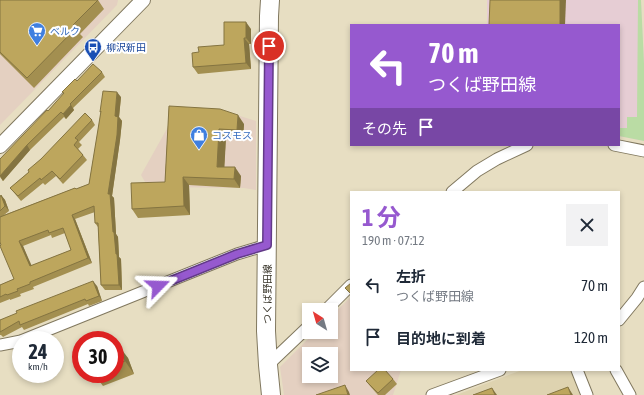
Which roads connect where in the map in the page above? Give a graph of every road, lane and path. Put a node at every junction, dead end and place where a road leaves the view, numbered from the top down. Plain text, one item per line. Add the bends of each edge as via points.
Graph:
1 (143, 0) edge
2 (270, 0) edge
3 (0, 146) edge
4 (525, 146) edge
5 (619, 146) edge
6 (644, 151) edge
7 (453, 191) edge
8 (267, 245) junction
9 (350, 286) edge
10 (644, 287) edge
11 (333, 303) edge
12 (620, 319) edge
13 (44, 331) edge
14 (302, 333) edge
15 (12, 342) edge
16 (0, 345) edge
17 (268, 365) junction
18 (497, 371) edge
19 (577, 371) edge
20 (617, 371) edge
21 (271, 395) edge
22 (432, 395) edge
23 (586, 395) edge
24 (630, 395) edge

1 - 3 street
2 - 8 main road, つくば野田線
4 - 7 street via 477,171
5 - 6 street
8 - 13 street via 237,254
8 - 17 main road, つくば野田線
9 - 11 street
10 - 12 street
14 - 17 street
15 - 16 street
17 - 21 main road, つくば野田線
18 - 22 street
19 - 23 street
20 - 24 street

